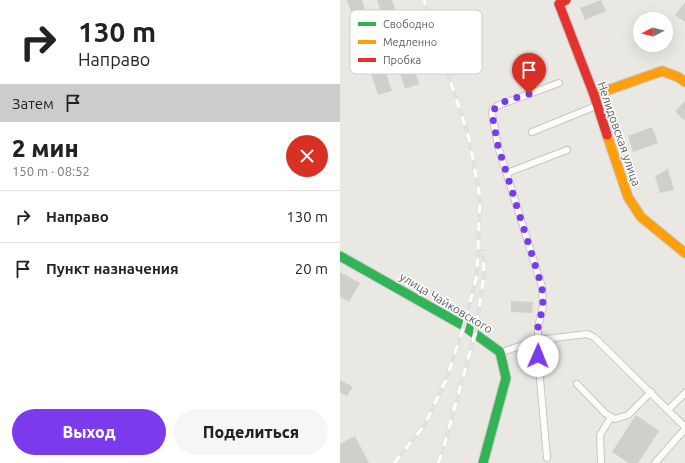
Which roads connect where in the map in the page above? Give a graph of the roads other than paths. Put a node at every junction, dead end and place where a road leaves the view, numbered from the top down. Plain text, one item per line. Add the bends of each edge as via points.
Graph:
1 (562, 2) edge
2 (685, 82) edge
3 (559, 83) dead end
4 (594, 95) junction
5 (597, 105) junction
6 (532, 132) dead end
7 (567, 150) dead end
8 (507, 173) junction
9 (685, 253) edge
10 (340, 256) edge
11 (538, 340) junction
12 (500, 352) junction
13 (577, 384) dead end
14 (651, 392) junction
15 (685, 393) edge
16 (668, 410) junction
17 (611, 417) junction
18 (685, 428) edge
19 (547, 458) dead end
20 (601, 461) dead end
21 (483, 463) edge
22 (655, 463) edge

1 - 4 street, Нелидовская улица
2 - 4 street via 662,71
3 - 8 lane via 499,104 493,109 493,125
4 - 5 street, Нелидовская улица
5 - 6 lane
5 - 9 street, Нелидовская улица via 628,197 641,217
7 - 8 lane
8 - 11 lane via 542,287 543,306
10 - 12 street, улица Чайковского via 464,326
11 - 12 lane
11 - 14 lane via 587,334 594,337
11 - 19 lane
12 - 21 street via 506,378
13 - 17 lane
14 - 16 lane
14 - 17 lane via 628,414
15 - 16 lane
16 - 18 lane
17 - 20 lane via 600,435
18 - 22 lane

